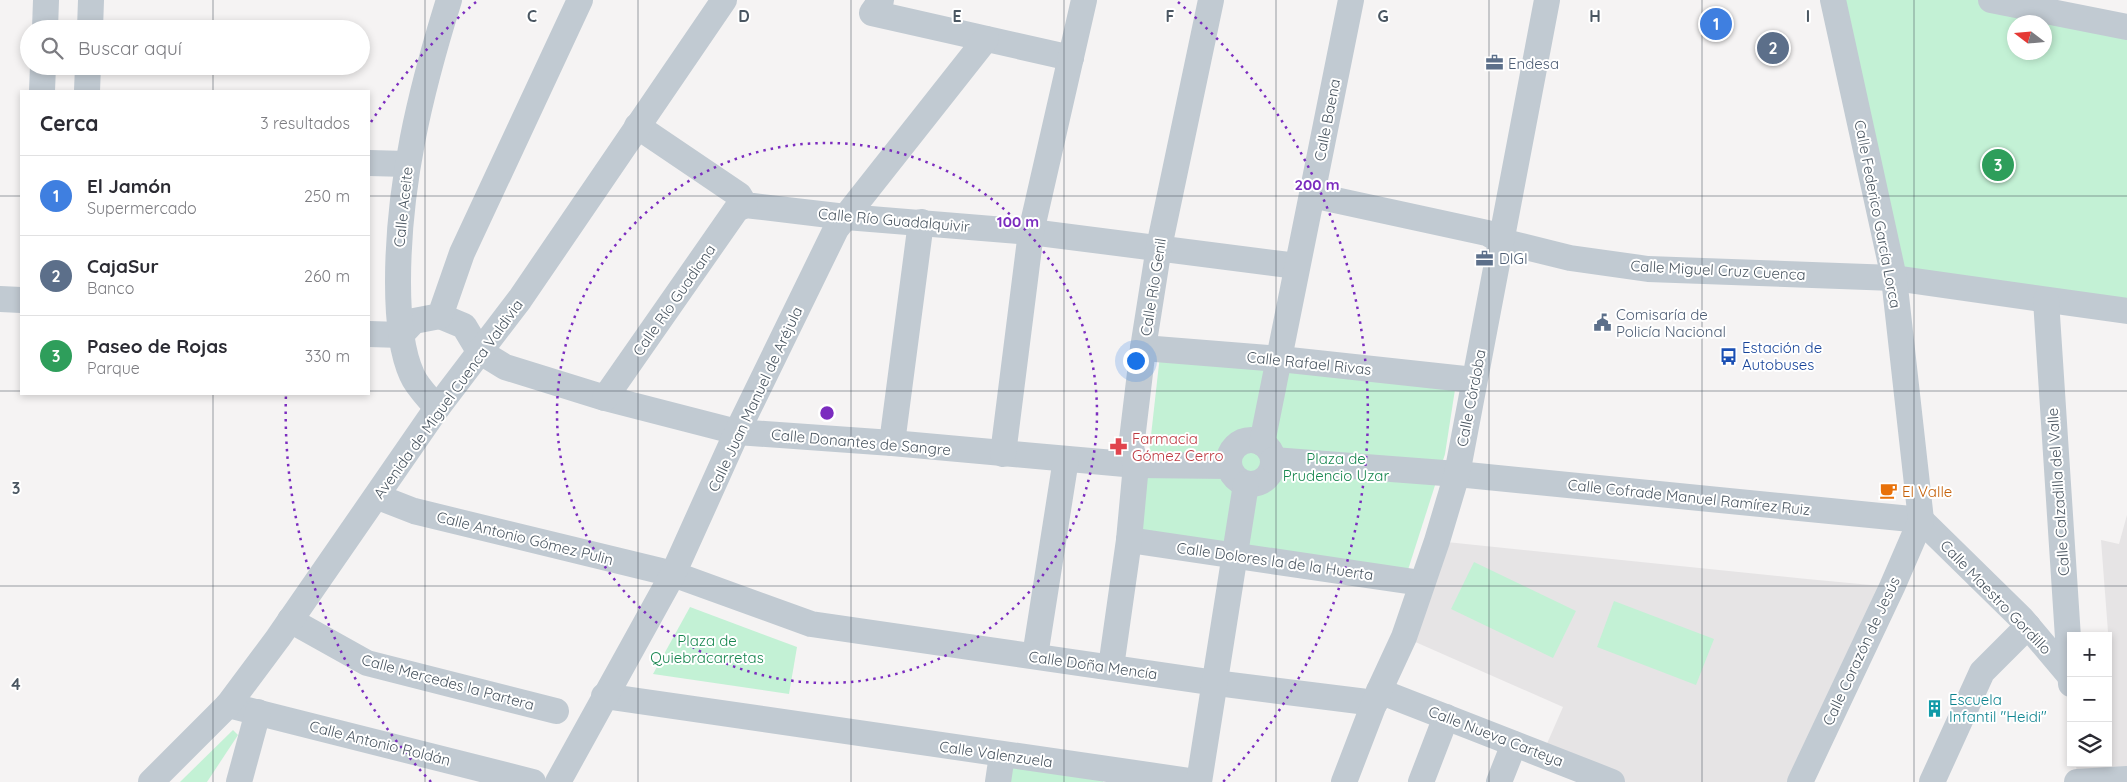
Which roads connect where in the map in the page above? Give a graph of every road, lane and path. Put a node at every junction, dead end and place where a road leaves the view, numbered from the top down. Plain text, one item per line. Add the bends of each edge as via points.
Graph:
1 (46, 0) edge
2 (91, 0) edge
3 (449, 0) edge
4 (580, 0) edge
5 (724, 0) edge
6 (1084, 0) edge
7 (1211, 0) edge
8 (1351, 0) edge
9 (1546, 0) edge
10 (1833, 0) edge
11 (1991, 0) edge
12 (2037, 4) edge
13 (877, 7) edge
14 (45, 20) edge
15 (90, 20) edge
16 (2127, 27) edge
17 (986, 39) junction
18 (1071, 58) junction
19 (43, 75) edge
20 (87, 75) edge
21 (42, 90) edge
22 (86, 90) edge
23 (637, 126) junction
24 (370, 163) edge
25 (407, 164) junction
26 (1312, 195) junction
27 (745, 206) junction
28 (846, 217) junction
29 (921, 222) junction
30 (1031, 232) junction
31 (1501, 241) junction
32 (1159, 247) junction
33 (1297, 266) junction
34 (1894, 278) junction
35 (0, 299) edge
36 (20, 300) edge
37 (2046, 300) junction
38 (2127, 311) edge
39 (440, 316) junction
40 (370, 334) edge
41 (401, 334) junction
42 (1143, 348) junction
43 (479, 351) junction
44 (1280, 359) junction
45 (1474, 380) junction
46 (605, 398) junction
47 (437, 408) junction
48 (737, 432) junction
49 (892, 443) junction
50 (1267, 451) junction
51 (1003, 454) junction
52 (1066, 459) junction
53 (1136, 465) junction
54 (1456, 474) junction
55 (1238, 475) junction
56 (378, 497) junction
57 (1921, 520) junction
58 (1130, 540) junction
59 (1236, 555) junction
60 (673, 574) junction
61 (1421, 583) junction
62 (290, 620) junction
63 (2028, 626) junction
64 (2067, 632) edge
65 (1035, 656) junction
66 (1111, 667) junction
67 (2067, 672) edge
68 (1216, 683) junction
69 (604, 696) junction
70 (1377, 697) junction
71 (228, 705) junction
72 (556, 711) dead end
73 (258, 712) junction
74 (1446, 717) junction
75 (1514, 744) junction
76 (1002, 755) junction
77 (2076, 767) edge
78 (450, 772) edge
79 (1104, 776) edge
80 (1581, 776) edge
81 (2126, 780) edge
82 (151, 782) edge
83 (239, 782) edge
84 (532, 782) edge
85 (558, 782) edge
86 (998, 782) edge
87 (1198, 782) edge
88 (1344, 782) edge
89 (1421, 782) edge
90 (1499, 782) edge
91 (1612, 782) edge
92 (1800, 782) edge
93 (1932, 782) edge
94 (2077, 782) edge

1 - 14 street
2 - 15 street
3 - 25 street, Calle Aceite via 426,72
4 - 39 street via 462,253
5 - 23 street, Avenida de Miguel Cuenca Valdivia
6 - 18 street
7 - 32 street, Calle Río Genil
8 - 26 street, Calle Baena
9 - 31 street, Calle Córdoba
10 - 34 street, Calle Federico García Lorca
11 - 12 street
12 - 16 street
13 - 17 street
17 - 18 street
17 - 28 street, Calle Juan Manuel de Aréjula
18 - 30 street
19 - 21 street
20 - 22 street
23 - 27 street via 739,195
23 - 43 street, Avenida de Miguel Cuenca Valdivia via 520,299
24 - 25 street
25 - 41 street, Calle Aceite via 398,247
26 - 31 street, Calle Miguel Cruz Cuenca via 1487,233
26 - 33 street, Calle Baena
27 - 28 street, Calle Río Guadalquivir
27 - 46 street, Calle Río Guadiana via 736,210
28 - 29 street, Calle Río Guadalquivir
28 - 48 street, Calle Juan Manuel de Aréjula via 836,229
29 - 30 street, Calle Río Guadalquivir
29 - 49 street
30 - 32 street, Calle Río Guadalquivir
30 - 51 street
31 - 34 street, Calle Miguel Cruz Cuenca via 1570,258 1648,269
31 - 45 street, Calle Córdoba
32 - 33 street, Calle Río Guadalquivir
32 - 42 street, Calle Río Genil
33 - 44 street, Calle Baena
34 - 37 street, Calle Miguel Cruz Cuenca
34 - 57 street, Calle Federico García Lorca
35 - 36 street
37 - 38 street, Calle Miguel Cruz Cuenca
37 - 64 street, Calle Calzadilla del Valle
39 - 41 street via 414,321
39 - 43 street via 464,326
40 - 41 street
41 - 47 street, Calle Aceite via 412,376
42 - 44 street, Calle Rafael Rivas
42 - 53 street, Calle Río Genil via 1131,448
43 - 46 street, Calle Donantes de Sangre via 505,367
43 - 47 street, Avenida de Miguel Cuenca Valdivia
44 - 45 street, Calle Rafael Rivas
44 - 50 street, Calle Baena
45 - 54 street, Calle Córdoba
46 - 48 street, Calle Donantes de Sangre
47 - 56 street, Avenida de Miguel Cuenca Valdivia
48 - 49 street, Calle Donantes de Sangre
48 - 60 street, Calle Juan Manuel de Aréjula
49 - 51 street, Calle Donantes de Sangre
50 - 54 street
50 - 55 street via 1270,473 1266,479 1253,484
50 - 55 street via 1248,440 1241,442 1231,452
51 - 52 street, Calle Donantes de Sangre
52 - 53 street, Calle Donantes de Sangre
52 - 65 street
53 - 55 street, Calle Donantes de Sangre
53 - 58 street, Calle Río Genil
54 - 57 street, Calle Cofrade Manuel Ramírez Ruiz
54 - 61 street, Calle Córdoba
55 - 59 street
56 - 60 street, Calle Antonio Gómez Pulin via 414,511
56 - 62 street, Avenida de Miguel Cuenca Valdivia
57 - 63 street, Calle Maestro Gordillo
57 - 92 street, Calle Corazón de Jesús
58 - 59 street, Calle Dolores la de la Huerta
58 - 66 street, Calle Río Genil
59 - 61 street, Calle Dolores la de la Huerta
59 - 68 street
60 - 65 street, Calle Doña Mencía via 811,624
60 - 69 street, Calle Juan Manuel de Aréjula
61 - 70 street, Calle Córdoba via 1404,637
62 - 71 street, Avenida de Miguel Cuenca Valdivia
62 - 72 street, Calle Mercedes la Partera via 367,663
63 - 67 street, Calle Maestro Gordillo
63 - 93 street via 1982,672
65 - 66 street, Calle Doña Mencía
66 - 68 street, Calle Doña Mencía
68 - 70 street, Calle Doña Mencía
68 - 87 street
69 - 76 street, Calle Valenzuela
69 - 85 street, Calle Juan Manuel de Aréjula
70 - 74 street, Calle Nueva Carteya
70 - 88 street, Calle Córdoba
71 - 73 street, Calle Antonio Roldán
71 - 82 street, Avenida de Miguel Cuenca Valdivia
73 - 78 street, Calle Antonio Roldán
73 - 83 street
74 - 75 street, Calle Nueva Carteya
74 - 89 street
75 - 80 street, Calle Nueva Carteya
75 - 90 street
76 - 79 street, Calle Valenzuela
76 - 86 street
77 - 94 street
78 - 84 street, Calle Antonio Roldán
79 - 87 street, Calle Valenzuela
80 - 91 street, Calle Nueva Carteya
81 - 94 street

